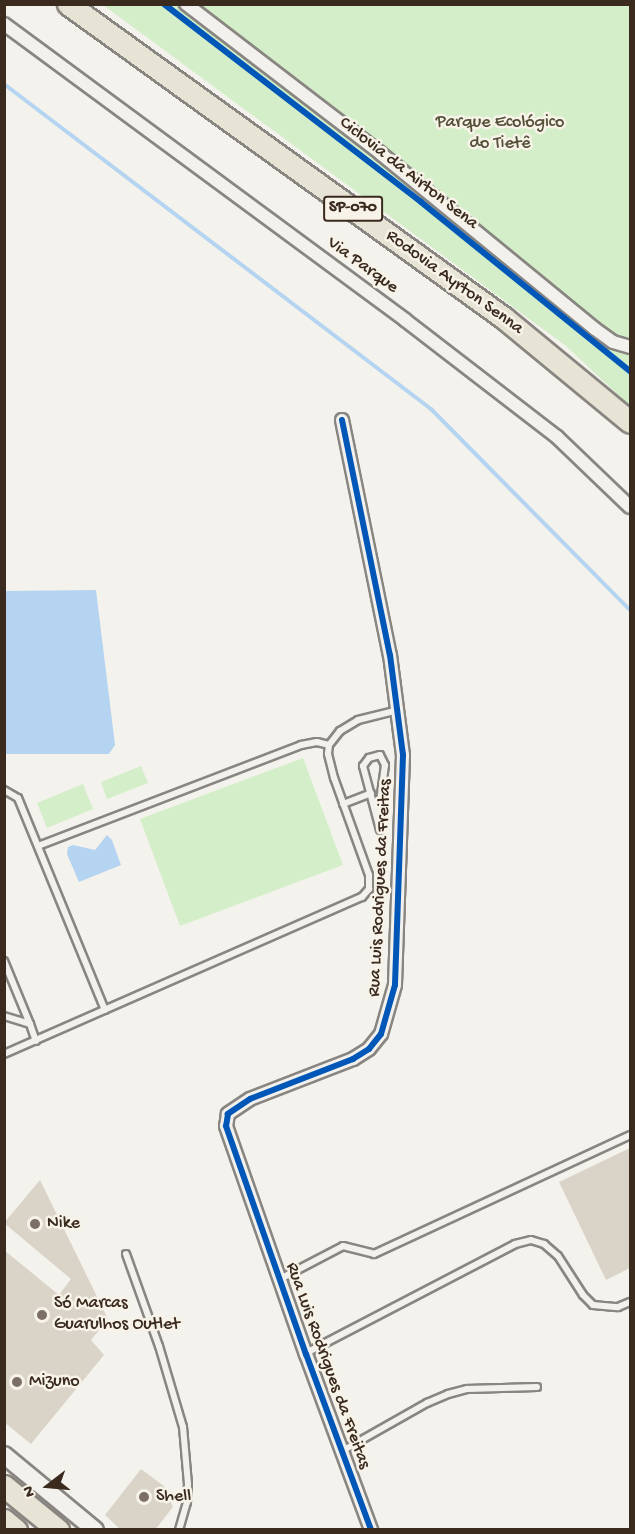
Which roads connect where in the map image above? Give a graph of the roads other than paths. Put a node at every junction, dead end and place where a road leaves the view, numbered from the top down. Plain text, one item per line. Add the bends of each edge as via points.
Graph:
1 (68, 4) edge
2 (186, 4) edge
3 (4, 24) edge
4 (630, 347) edge
5 (342, 420) dead end
6 (630, 422) edge
7 (630, 507) edge
8 (398, 710) junction
9 (329, 745) junction
10 (4, 790) edge
11 (370, 793) junction
12 (343, 804) junction
13 (378, 816) junction
14 (381, 830) dead end
15 (38, 846) junction
16 (4, 961) edge
17 (105, 1010) junction
18 (4, 1016) edge
19 (30, 1024) junction
20 (36, 1041) junction
21 (4, 1054) edge
22 (630, 1136) edge
23 (126, 1254) dead end
24 (279, 1279) junction
25 (630, 1302) edge
26 (306, 1354) junction
27 (537, 1387) dead end
28 (342, 1451) junction
29 (4, 1455) edge
30 (4, 1486) edge
31 (4, 1520) edge
32 (16, 1530) edge
33 (58, 1530) edge
34 (95, 1530) edge
35 (179, 1530) edge
36 (371, 1530) edge

1 - 6 highway, Rodovia Ayrton Senna / SP-070 via 504,318
2 - 4 street via 380,153 595,329 613,342
3 - 7 street, Via Parque via 405,320 557,438
5 - 8 street, Rua Luis Rodrigues da Freitas
8 - 9 lane via 358,720 340,731
8 - 24 street, Rua Luis Rodrigues da Freitas via 404,755 395,985 381,1034 369,1049 353,1059 250,1099 228,1114 226,1125
9 - 12 lane via 329,761
9 - 15 lane via 301,745
10 - 15 lane via 18,798
11 - 12 lane
11 - 13 lane
11 - 13 lane via 363,766 369,758 380,755 384,765
12 - 17 lane via 369,875 369,889 362,897
13 - 14 lane
15 - 17 lane
16 - 19 lane
17 - 20 lane
18 - 19 lane
19 - 20 lane
20 - 21 lane
22 - 24 lane via 374,1254 343,1246
23 - 35 lane via 183,1427 188,1484
24 - 26 street, Rua Luis Rodrigues da Freitas
25 - 26 lane via 618,1307 593,1305 558,1256 544,1244 531,1240 515,1244
26 - 28 street, Rua Luis Rodrigues da Freitas
27 - 28 lane via 467,1389 448,1394
28 - 36 street, Rua Luis Rodrigues da Freitas
29 - 34 main road
30 - 33 highway
31 - 32 highway

